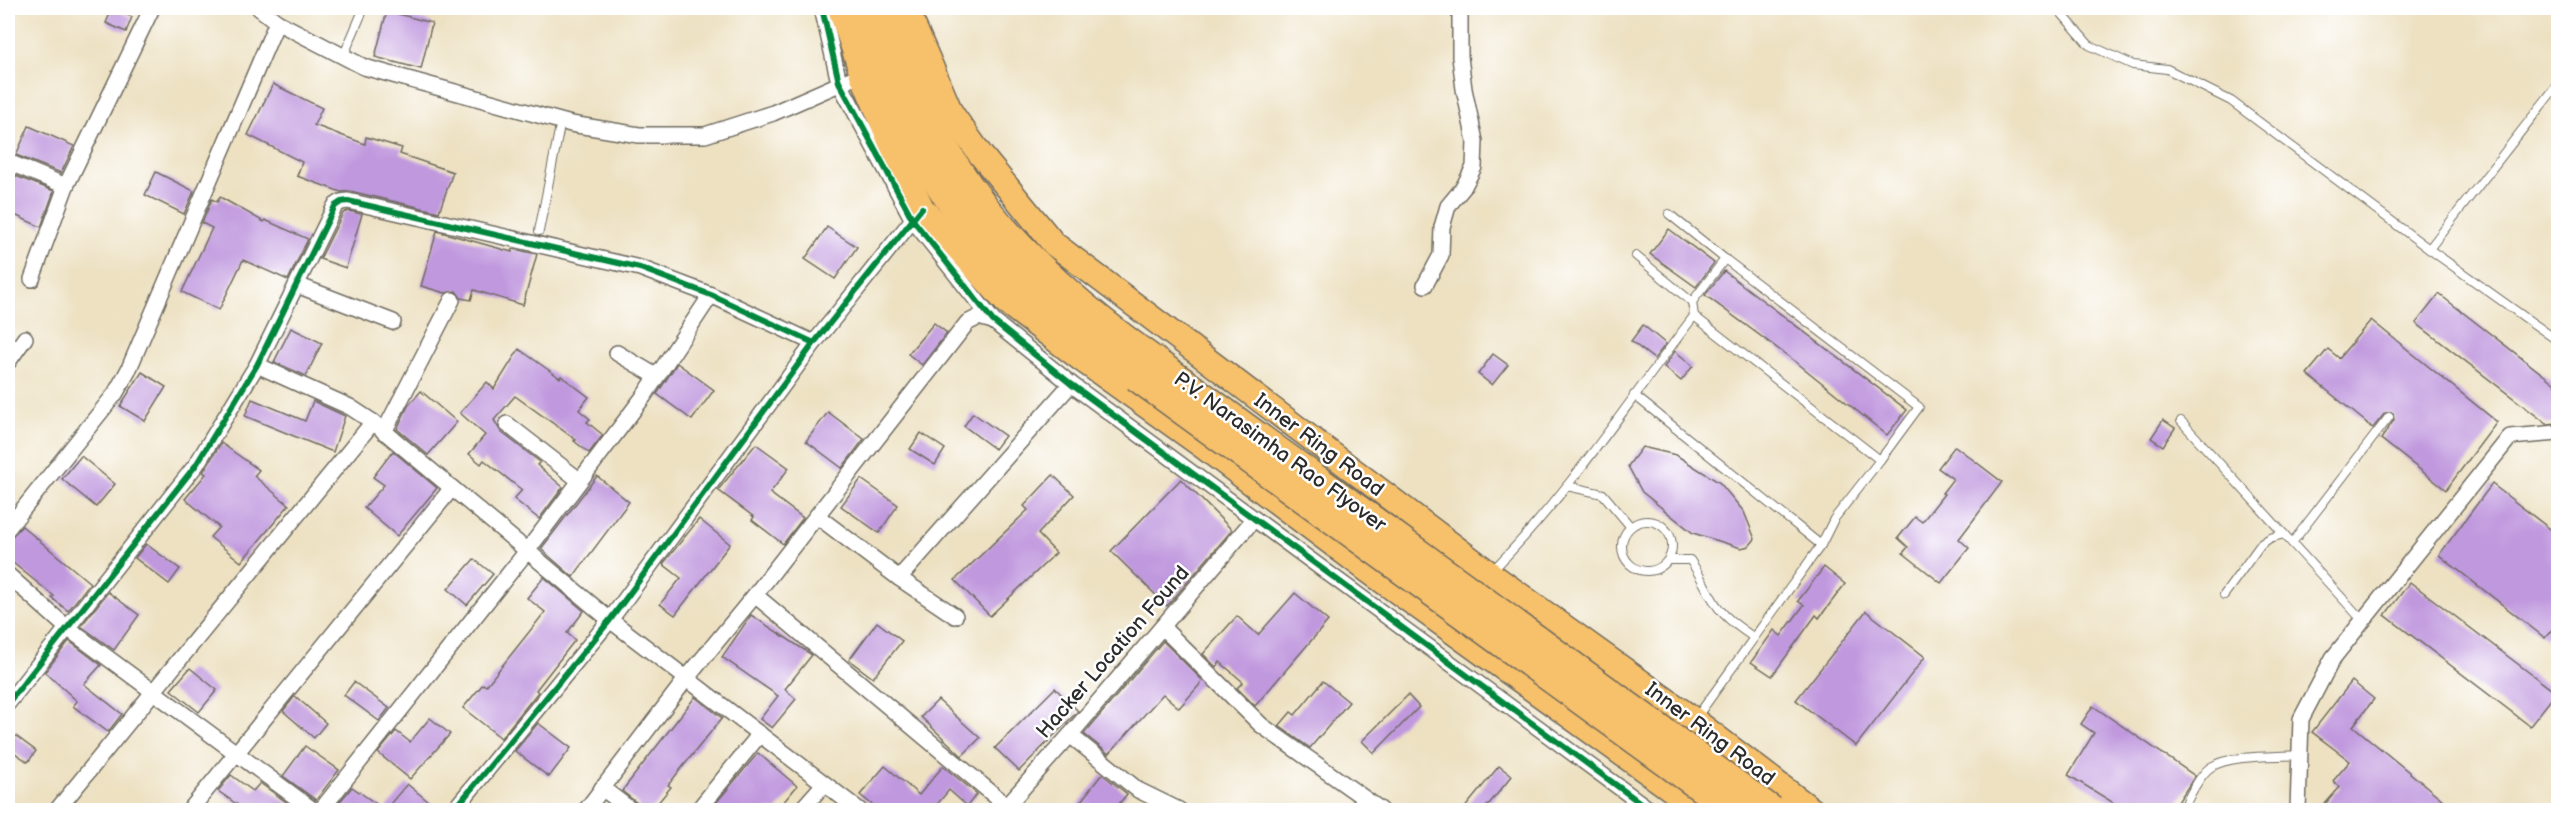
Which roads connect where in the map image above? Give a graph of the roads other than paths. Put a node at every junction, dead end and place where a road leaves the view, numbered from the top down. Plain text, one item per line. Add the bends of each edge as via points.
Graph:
1 (152, 8) edge
2 (259, 8) edge
3 (364, 8) edge
4 (822, 8) edge
5 (840, 8) edge
6 (864, 8) edge
7 (890, 8) edge
8 (906, 8) edge
9 (1460, 8) edge
10 (2057, 8) edge
11 (277, 22) junction
12 (343, 57) junction
13 (862, 74) junction
14 (839, 82) junction
15 (2559, 84) edge
16 (561, 121) junction
17 (8, 162) edge
18 (66, 186) junction
19 (918, 214) junction
20 (1670, 214) dead end
21 (539, 231) dead end
22 (2429, 249) junction
23 (1636, 256) dead end
24 (1725, 259) junction
25 (32, 279) dead end
26 (297, 285) junction
27 (1425, 285) dead end
28 (711, 295) junction
29 (452, 300) dead end
30 (1692, 302) junction
31 (1694, 316) junction
32 (993, 321) junction
33 (393, 322) dead end
34 (25, 338) dead end
35 (2559, 341) edge
36 (814, 343) junction
37 (617, 352) dead end
38 (8, 362) edge
39 (257, 365) junction
40 (656, 376) junction
41 (1071, 384) junction
42 (1634, 395) junction
43 (2390, 417) dead end
44 (2181, 421) dead end
45 (507, 424) dead end
46 (378, 427) junction
47 (2559, 433) edge
48 (1880, 460) junction
49 (579, 480) junction
50 (1567, 486) junction
51 (452, 488) junction
52 (817, 516) junction
53 (1254, 519) junction
54 (1630, 526) junction
55 (8, 528) edge
56 (2284, 534) junction
57 (2292, 543) junction
58 (1821, 545) junction
59 (527, 551) junction
60 (1669, 560) junction
61 (1489, 573) junction
62 (8, 575) edge
63 (899, 578) junction
64 (755, 595) junction
65 (2224, 595) dead end
66 (955, 616) dead end
67 (610, 620) junction
68 (2363, 621) junction
69 (66, 627) junction
70 (1163, 628) junction
71 (1448, 628) junction
72 (1753, 637) junction
73 (686, 679) junction
74 (154, 691) junction
75 (8, 703) edge
76 (1694, 720) junction
77 (760, 734) junction
78 (1070, 735) junction
79 (237, 753) junction
80 (2300, 755) junction
81 (824, 783) junction
82 (602, 788) junction
83 (1631, 805) edge
84 (1005, 808) edge
85 (57, 810) edge
86 (190, 810) edge
87 (313, 810) edge
88 (321, 810) edge
89 (454, 810) edge
90 (586, 810) edge
91 (631, 810) edge
92 (698, 810) edge
93 (801, 810) edge
94 (859, 810) edge
95 (1179, 810) edge
96 (1381, 810) edge
97 (1650, 810) edge
98 (1700, 810) edge
99 (1731, 810) edge
100 (1772, 810) edge
101 (1812, 810) edge
102 (2184, 810) edge
103 (2298, 810) edge

1 - 18 street
2 - 11 street
3 - 12 lane
4 - 14 street
5 - 13 main road
6 - 99 highway, P.V. Narasimha Rao Flyover, bridge via 898,107 941,186 972,230 1050,309 1136,377
7 - 100 highway, P.V. Narasimha Rao Flyover, bridge via 918,97 960,175 990,214 1065,293
8 - 61 main road, Inner Ring Road via 951,112 1054,244
9 - 27 street via 1460,57 1475,141 1474,167 1448,206 1441,255
10 - 22 lane via 2089,45 2133,65 2167,69 2231,100
11 - 12 street
11 - 55 street via 128,371 115,394
12 - 16 street via 364,67
13 - 14 street
13 - 19 main road
14 - 16 street via 773,113 705,135 639,135
14 - 19 street
15 - 22 lane
16 - 21 lane
17 - 18 street
18 - 25 street
19 - 32 street
19 - 36 street
19 - 71 main road via 1006,302
20 - 24 lane
22 - 35 lane
23 - 30 lane
24 - 30 lane
24 - 48 lane via 1919,407
26 - 28 street via 335,206 348,201 640,268
26 - 33 street
26 - 39 street
28 - 36 street
28 - 40 street
29 - 46 street
30 - 31 lane
31 - 42 lane
31 - 48 lane
32 - 41 street
32 - 52 street via 979,317 967,323
34 - 38 street
36 - 67 street
37 - 40 street
39 - 46 street via 350,407
39 - 69 street via 196,465
40 - 49 street
41 - 53 street
41 - 63 street
42 - 50 lane
42 - 58 lane
43 - 57 lane
44 - 56 lane
45 - 49 street
46 - 51 street
46 - 74 street
47 - 68 street via 2510,437
48 - 58 lane via 1834,519
49 - 59 street
50 - 54 lane via 1603,494
50 - 61 lane
51 - 59 street
51 - 79 street
52 - 63 street
52 - 64 street
53 - 70 street, Hacker Location Found
53 - 83 street
54 - 60 lane via 1645,520 1661,524 1673,545
54 - 60 lane via 1622,547 1633,567 1656,570
56 - 57 lane
56 - 65 lane via 2261,544
57 - 68 lane
58 - 72 lane
59 - 67 street
59 - 88 street
60 - 72 lane via 1690,560 1731,622
61 - 71 lane
61 - 76 main road, Inner Ring Road
62 - 69 street
63 - 66 street
64 - 73 street
64 - 84 street
67 - 73 street
67 - 89 street
68 - 80 street via 2333,658 2301,719
69 - 74 street
69 - 75 street
70 - 78 street, Hacker Location Found
70 - 96 street via 1261,725
71 - 98 main road
72 - 76 lane
73 - 77 street
73 - 82 street
74 - 79 street
74 - 85 street
76 - 101 main road, Inner Ring Road
77 - 81 street
77 - 92 street
78 - 84 street, Hacker Location Found
78 - 95 street via 1138,790
79 - 86 street
79 - 87 street
80 - 102 lane via 2230,760 2210,767
80 - 103 street
81 - 93 street
81 - 94 street
82 - 90 street
82 - 91 street
83 - 97 street

